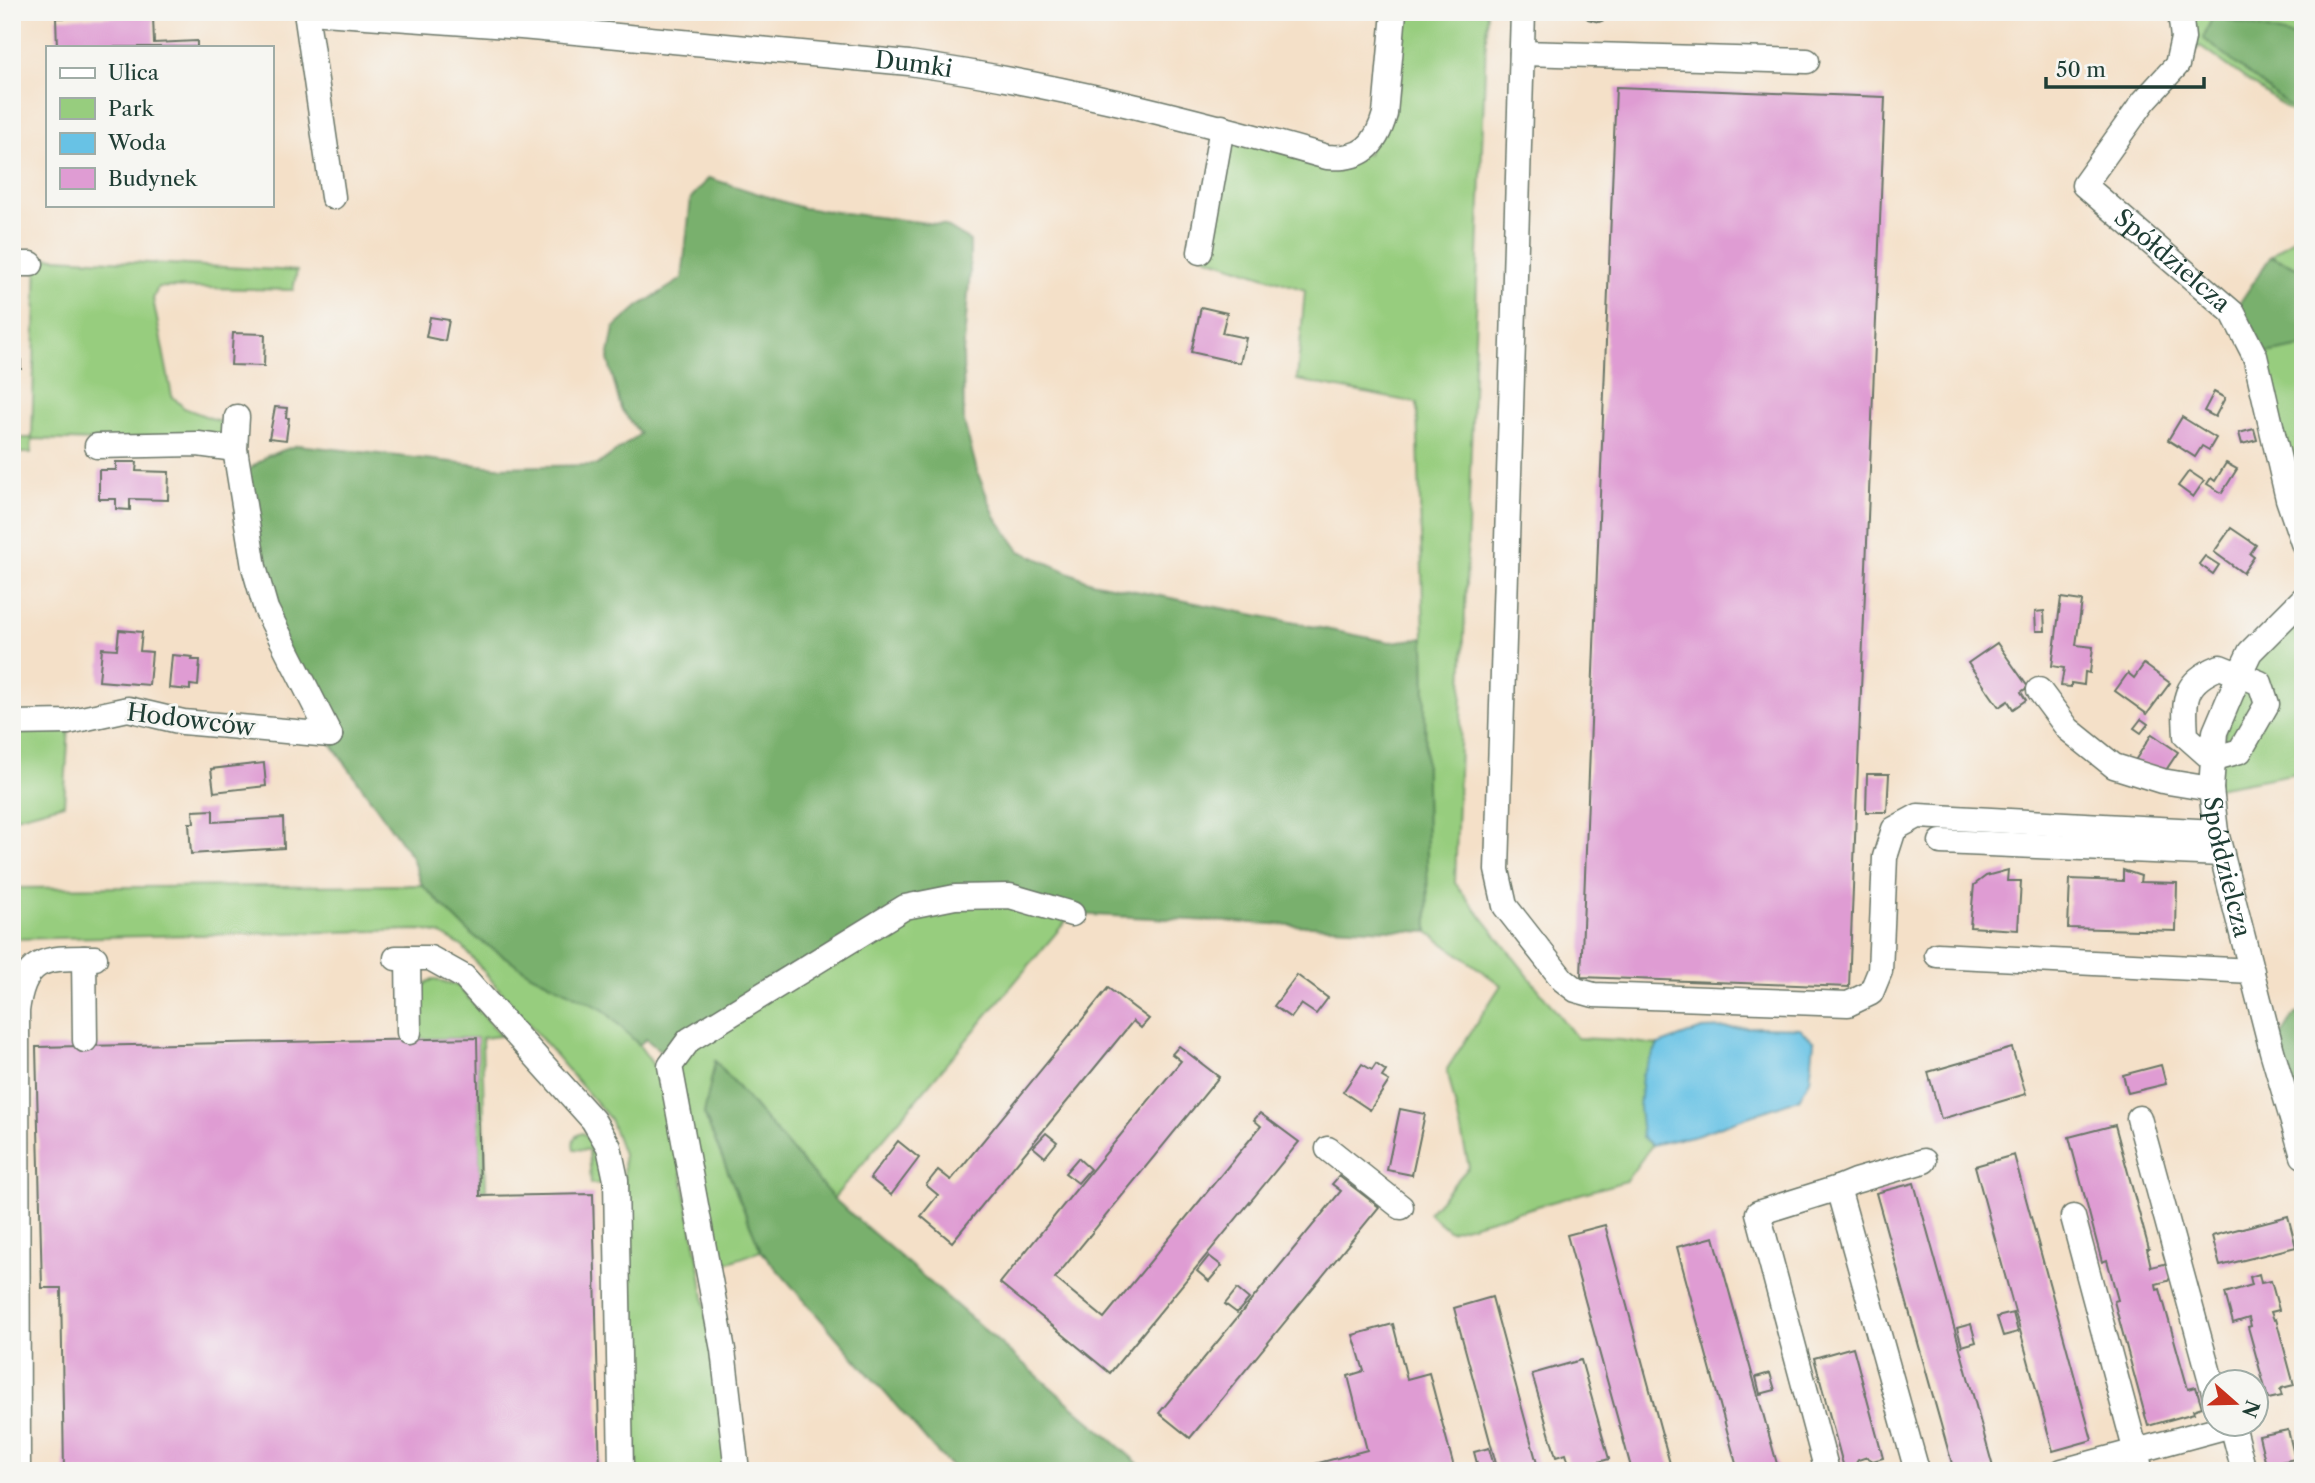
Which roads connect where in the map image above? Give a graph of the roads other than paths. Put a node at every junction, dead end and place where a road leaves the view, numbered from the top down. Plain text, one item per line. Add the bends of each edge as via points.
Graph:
1 (308, 12) edge
2 (1394, 12) edge
3 (1523, 12) edge
4 (2180, 12) edge
5 (521, 19) edge
6 (1522, 53) junction
7 (1807, 61) dead end
8 (1222, 127) junction
9 (333, 197) dead end
10 (1200, 253) dead end
11 (237, 418) dead end
12 (97, 446) dead end
13 (235, 449) junction
14 (2303, 544) edge
15 (2303, 599) edge
16 (2240, 673) junction
17 (2039, 690) dead end
18 (12, 723) edge
19 (2212, 759) junction
20 (2211, 789) junction
21 (1941, 842) dead end
22 (2219, 843) junction
23 (1072, 914) dead end
24 (1937, 955) dead end
25 (2252, 971) junction
26 (410, 1032) dead end
27 (85, 1040) dead end
28 (2139, 1118) dead end
29 (1328, 1149) dead end
30 (2303, 1156) edge
31 (1924, 1161) dead end
32 (1839, 1188) junction
33 (1401, 1207) dead end
34 (2073, 1217) dead end
35 (2207, 1368) edge
36 (2200, 1435) edge
37 (2235, 1438) edge
38 (2138, 1461) edge
39 (18, 1471) edge
40 (621, 1471) edge
41 (737, 1471) edge
42 (1827, 1471) edge
43 (1917, 1471) edge
44 (2062, 1471) edge
45 (2244, 1471) edge

1 - 5 street, Dumki
1 - 9 street
2 - 8 street, Dumki via 1385,114 1365,150 1355,156 1327,157
3 - 6 street
4 - 14 street, Spółdzielcza via 2183,38 2177,65 2144,101 2084,185 2234,313 2255,356
5 - 8 street, Dumki via 961,70
6 - 7 street
6 - 22 street via 1496,870 1505,906 1563,980 1594,995 1848,1004 1871,993 1880,971 1885,857 1894,829 1918,816
8 - 10 street
11 - 13 street
12 - 13 street via 198,444
13 - 18 street, Hodowców via 265,609 330,735 183,722 128,709 68,722
15 - 16 street, Spółdzielcza via 2250,652
16 - 19 street, Spółdzielcza via 2215,732
16 - 19 street via 2260,683 2267,704 2240,751
16 - 19 street via 2220,667 2200,675 2184,702 2186,736
17 - 20 street via 2067,729 2114,766
19 - 20 street, Spółdzielcza
20 - 22 street, Spółdzielcza
21 - 22 street
22 - 25 street, Spółdzielcza
23 - 41 street via 1010,895 955,897 905,907 690,1040 670,1066 723,1350
24 - 25 street
25 - 30 street, Spółdzielcza
26 - 40 street via 402,958 430,958 464,977 593,1120 609,1147 616,1180
27 - 39 street via 89,958 52,958 38,965 26,976 18,1001
28 - 35 street
29 - 33 street
31 - 32 street
32 - 42 street via 1758,1213
32 - 43 street
34 - 38 street
36 - 38 street
37 - 45 street
38 - 44 street

